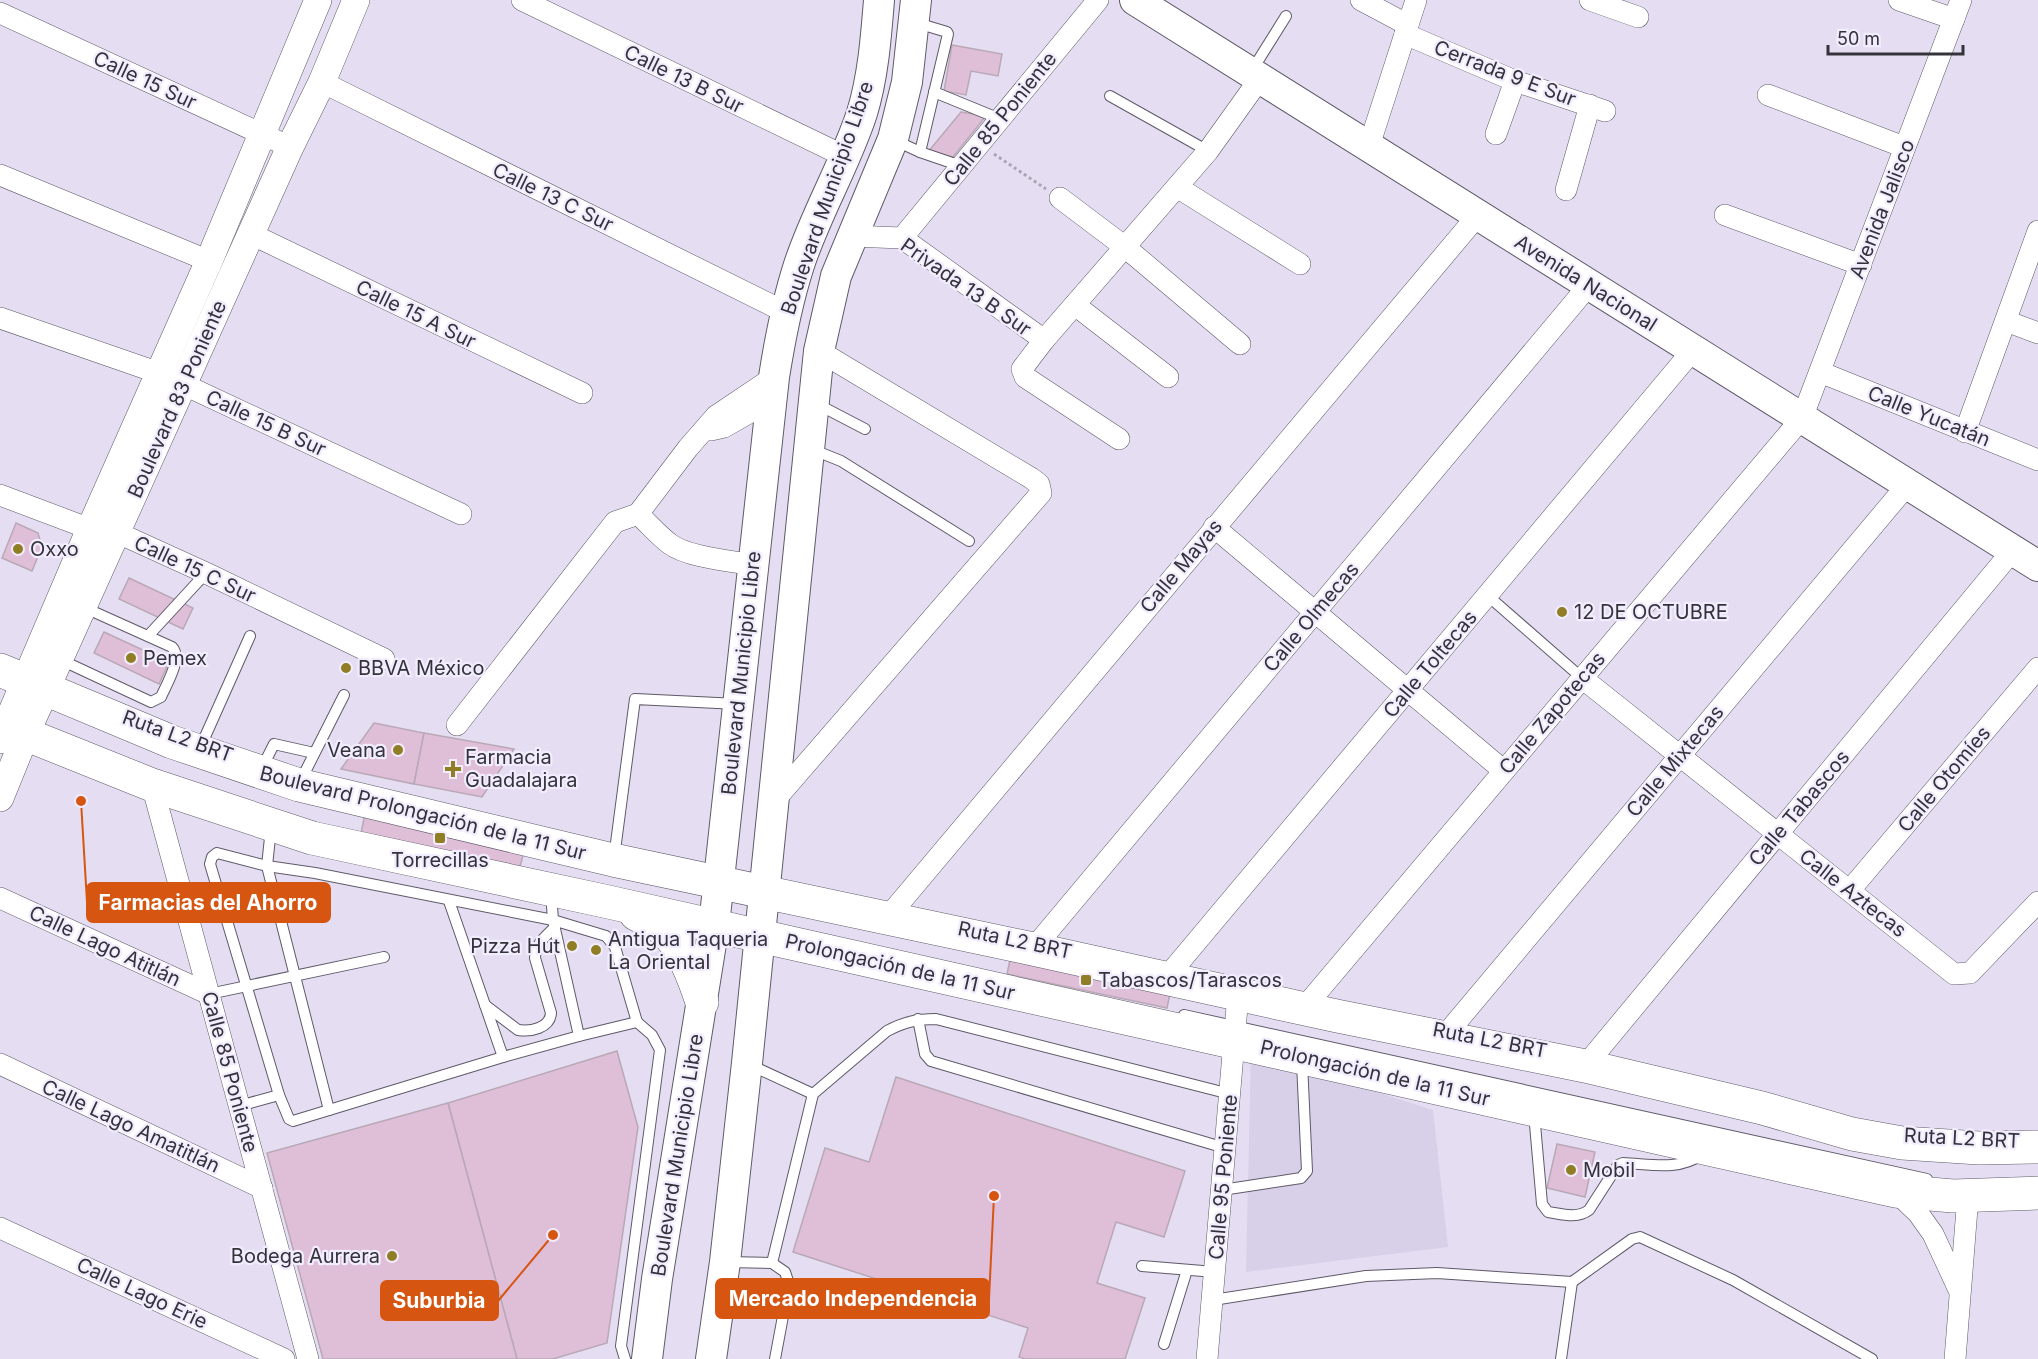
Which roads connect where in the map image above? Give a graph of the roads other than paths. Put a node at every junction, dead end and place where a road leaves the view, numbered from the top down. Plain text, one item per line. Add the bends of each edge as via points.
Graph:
1 (356, 0) edge
2 (522, 0) edge
3 (879, 0) edge
4 (1098, 0) edge
5 (1135, 0) edge
6 (1361, 0) edge
7 (1416, 0) edge
8 (1590, 0) edge
9 (1899, 0) edge
10 (314, 1) edge
11 (1958, 9) edge
12 (915, 11) edge
13 (0, 13) edge
14 (1286, 16) dead end
15 (1638, 17) dead end
16 (1407, 29) junction
17 (1256, 75) junction
18 (1515, 81) junction
19 (322, 82) junction
20 (934, 92) junction
21 (1768, 95) dead end
22 (1110, 96) dead end
23 (1000, 119) junction
24 (261, 134) junction
25 (1496, 134) dead end
26 (893, 139) junction
27 (290, 147) junction
28 (1369, 147) junction
29 (1904, 147) junction
30 (1209, 151) junction
31 (920, 153) junction
32 (846, 157) junction
33 (961, 166) junction
34 (0, 175) edge
35 (1177, 187) junction
36 (1566, 190) dead end
37 (1060, 198) road end
38 (1478, 215) junction
39 (1725, 215) dead end
40 (2038, 231) edge
41 (251, 234) junction
42 (851, 236) junction
43 (902, 238) junction
44 (1125, 247) junction
45 (209, 261) junction
46 (1300, 264) dead end
47 (1860, 266) junction
48 (1589, 285) junction
49 (1075, 305) junction
50 (785, 312) junction
51 (0, 318) edge
52 (2006, 321) junction
53 (2038, 333) edge
54 (1044, 340) junction
55 (1240, 344) dead end
56 (1693, 350) junction
57 (819, 351) junction
58 (1820, 372) junction
59 (159, 373) junction
60 (1168, 377) dead end
61 (184, 384) junction
62 (772, 389) junction
63 (582, 393) dead end
64 (813, 402) junction
65 (1802, 418) junction
66 (865, 429) dead end
67 (1965, 432) junction
68 (1119, 439) dead end
69 (808, 448) junction
70 (2038, 460) edge
71 (1908, 484) junction
72 (0, 495) edge
73 (461, 514) dead end
74 (638, 514) junction
75 (1214, 527) junction
76 (90, 529) junction
77 (116, 532) junction
78 (969, 541) dead end
79 (2013, 550) junction
80 (753, 565) junction
81 (2038, 566) edge
82 (206, 573) junction
83 (1487, 595) junction
84 (83, 607) junction
85 (1315, 612) junction
86 (148, 636) junction
87 (250, 636) dead end
88 (59, 659) junction
89 (384, 659) dead end
90 (2038, 668) edge
91 (1582, 678) junction
92 (27, 690) edge
93 (1408, 690) junction
94 (344, 695) dead end
95 (116, 703) junction
96 (738, 704) junction
97 (458, 725) dead end
98 (9, 728) edge
99 (198, 752) junction
100 (314, 753) junction
101 (1680, 756) junction
102 (1504, 771) junction
103 (256, 777) junction
104 (152, 785) junction
105 (302, 791) junction
106 (0, 798) edge
107 (773, 802) junction
108 (271, 825) junction
109 (1778, 834) junction
110 (613, 861) junction
111 (267, 866) junction
112 (1850, 890) junction
113 (0, 898) edge
114 (449, 901) junction
115 (604, 901) junction
116 (717, 902) junction
117 (2038, 902) edge
118 (553, 912) junction
119 (762, 912) junction
120 (887, 918) junction
121 (796, 933) dead end
122 (1033, 949) junction
123 (384, 957) dead end
124 (295, 976) junction
125 (1112, 978) dead end
126 (1166, 978) junction
127 (248, 986) junction
128 (209, 994) junction
129 (702, 1002) junction
130 (485, 1005) junction
131 (1303, 1009) junction
132 (1179, 1013) dead end
133 (1236, 1016) junction
134 (918, 1019) junction
135 (637, 1022) junction
136 (579, 1036) junction
137 (1443, 1038) junction
138 (503, 1057) junction
139 (1302, 1057) junction
140 (747, 1063) junction
141 (0, 1064) edge
142 (1585, 1066) junction
143 (813, 1094) junction
144 (1230, 1094) junction
145 (279, 1095) junction
146 (239, 1106) junction
147 (1533, 1109) junction
148 (329, 1110) junction
149 (2038, 1147) edge
150 (1225, 1148) junction
151 (1709, 1149) junction
152 (1935, 1157) dead end
153 (262, 1188) junction
154 (1954, 1189) junction
155 (1222, 1190) junction
156 (1895, 1191) junction
157 (2038, 1193) edge
158 (0, 1228) edge
159 (725, 1262) junction
160 (772, 1263) junction
161 (1142, 1266) dead end
162 (1187, 1270) junction
163 (1215, 1272) junction
164 (644, 1277) junction
165 (1572, 1282) junction
166 (1960, 1292) junction
167 (1213, 1300) junction
168 (1164, 1344) dead end
169 (284, 1359) edge
170 (308, 1359) edge
171 (625, 1359) edge
172 (646, 1359) edge
173 (711, 1359) edge
174 (775, 1359) edge
175 (1207, 1359) edge
176 (1561, 1359) edge
177 (1872, 1359) edge
178 (1955, 1359) edge

1 - 19 street, Boulevard 83 Poniente
2 - 32 street, Calle 13 B Sur
3 - 32 main road, Boulevard Municipio Libre via 872,71
4 - 23 street, Calle 85 Poniente
5 - 17 main road, Avenida Nacional
6 - 16 street, Cerrada 9 E Sur
7 - 16 street
8 - 15 street
9 - 11 street
10 - 24 street, Boulevard 83 Poniente
11 - 29 street, Avenida Jalisco
12 - 20 lane via 948,33
12 - 26 main road, Boulevard Municipio Libre via 907,82
13 - 24 street, Calle 15 Sur
14 - 17 lane
16 - 18 street, Cerrada 9 E Sur
16 - 28 street
17 - 28 main road, Avenida Nacional
17 - 30 street
18 - 25 street
18 - 36 street, Cerrada 9 E Sur via 1597,108
19 - 27 street, Boulevard 83 Poniente
19 - 50 street, Calle 13 C Sur
20 - 23 lane
20 - 31 lane
21 - 29 street
22 - 30 lane
23 - 33 street, Calle 85 Poniente
24 - 27 street, Calle 15 Sur
24 - 45 street, Boulevard 83 Poniente
26 - 31 lane
26 - 42 main road, Boulevard Municipio Libre
27 - 41 street, Boulevard 83 Poniente
28 - 38 main road, Avenida Nacional
29 - 47 street, Avenida Jalisco
30 - 35 street
31 - 33 lane
32 - 50 main road, Boulevard Municipio Libre via 814,224
33 - 43 street, Calle 85 Poniente
34 - 45 street
35 - 44 street
35 - 46 street
37 - 44 street
38 - 48 main road, Avenida Nacional
38 - 75 street, Calle Mayas
39 - 47 street
40 - 52 street
41 - 61 street, Boulevard 83 Poniente
41 - 63 street, Calle 15 A Sur
42 - 43 street, Privada 13 B Sur
42 - 57 main road, Boulevard Municipio Libre via 836,276
43 - 54 street, Privada 13 B Sur
44 - 49 street
44 - 55 street
45 - 59 street, Boulevard 83 Poniente
47 - 58 street, Avenida Jalisco
48 - 56 main road, Avenida Nacional
48 - 85 street, Calle Olmecas
49 - 54 street
49 - 60 street
50 - 62 main road, Boulevard Municipio Libre
51 - 59 street, Calle 15 B Sur
52 - 53 street
52 - 67 street
54 - 68 street via 1022,369 1025,377
56 - 65 main road, Avenida Nacional
56 - 83 street, Calle Toltecas
57 - 64 main road, Boulevard Municipio Libre
57 - 107 street via 1031,478 1039,484 1041,493
58 - 65 street, Avenida Jalisco
58 - 67 street, Calle Yucatán
59 - 61 street, Calle 15 B Sur
59 - 76 street, Boulevard 83 Poniente
61 - 73 street, Calle 15 B Sur
61 - 77 street, Boulevard 83 Poniente
62 - 74 street via 716,416
62 - 80 main road, Boulevard Municipio Libre
64 - 66 lane
64 - 69 main road, Boulevard Municipio Libre
65 - 71 main road, Avenida Nacional
65 - 91 street, Calle Zapotecas
67 - 70 street, Calle Yucatán
69 - 78 lane via 841,461
69 - 107 main road, Boulevard Municipio Libre
71 - 79 main road, Avenida Nacional
71 - 101 street, Calle Mixtecas
72 - 76 street, Calle 15 C Sur
74 - 80 street via 677,549
74 - 97 street via 615,522
75 - 85 street
75 - 120 street, Calle Mayas
76 - 77 street, Calle 15 C Sur
76 - 92 street, Boulevard 83 Poniente
77 - 82 street, Calle 15 C Sur
77 - 84 street, Boulevard 83 Poniente
79 - 81 main road, Avenida Nacional
79 - 109 street, Calle Tabascos
80 - 96 main road, Boulevard Municipio Libre
82 - 86 lane
82 - 89 street, Calle 15 C Sur
83 - 91 lane
83 - 93 street, Calle Toltecas
84 - 86 lane
84 - 88 street, Boulevard 83 Poniente
85 - 93 street
85 - 122 street, Calle Olmecas
86 - 95 lane via 176,650 161,697 151,702
87 - 99 lane
88 - 92 street, Boulevard 83 Poniente
88 - 95 lane
90 - 112 street, Calle Otomíes
91 - 101 street, Calle Aztecas
91 - 102 street, Calle Zapotecas
92 - 95 main road, Boulevard Prolongación de la 11 Sur
92 - 98 street, Boulevard 83 Poniente
93 - 102 street
93 - 126 street, Calle Toltecas
94 - 100 lane
95 - 99 main road, Boulevard Prolongación de la 11 Sur
96 - 110 lane via 635,699
96 - 116 main road, Boulevard Municipio Libre
98 - 104 main road
98 - 106 street, Boulevard 83 Poniente
98 - 116 lane via 314,833
99 - 103 main road, Boulevard Prolongación de la 11 Sur
100 - 103 lane via 274,744
100 - 105 lane
101 - 109 street, Calle Aztecas
101 - 137 street, Calle Mixtecas
102 - 131 street, Calle Zapotecas
103 - 105 main road, Boulevard Prolongación de la 11 Sur
104 - 108 main road
104 - 128 street, Calle 85 Poniente
105 - 110 main road, Boulevard Prolongación de la 11 Sur
107 - 119 main road, Boulevard Municipio Libre
108 - 111 lane
108 - 118 main road
109 - 112 street, Calle Aztecas
109 - 142 street, Calle Tabascos
110 - 116 main road, Boulevard Prolongación de la 11 Sur
111 - 114 lane
111 - 124 lane
111 - 127 lane via 217,853 210,864
112 - 117 street, Calle Aztecas via 1954,974 1970,973
113 - 128 street, Calle Lago Atitlán
114 - 118 lane
114 - 130 lane
115 - 116 main road
115 - 118 main road
115 - 129 main road via 650,920 665,931 689,966
116 - 119 main road, Prolongación de la 11 Sur
116 - 119 main road, Prolongación de la 11 Sur
116 - 129 main road, Boulevard Municipio Libre
118 - 130 lane via 535,951 551,1021 546,1026 518,1030
118 - 135 lane via 611,941
118 - 136 lane
119 - 120 main road, Prolongación de la 11 Sur
119 - 121 lane
119 - 133 main road, Prolongación de la 11 Sur
119 - 140 main road, Boulevard Municipio Libre
120 - 122 main road, Prolongación de la 11 Sur
122 - 126 main road, Prolongación de la 11 Sur
123 - 124 lane
124 - 127 lane
124 - 148 lane
125 - 133 lane, Ruta L2 BRT
126 - 133 main road, Prolongación de la 11 Sur
127 - 128 lane
127 - 145 lane
128 - 146 street, Calle 85 Poniente
129 - 164 main road, Boulevard Municipio Libre
130 - 138 lane
131 - 133 main road, Prolongación de la 11 Sur
131 - 137 main road, Prolongación de la 11 Sur
132 - 133 lane, Ruta L2 BRT
133 - 139 main road, Prolongación de la 11 Sur
133 - 144 street, Calle 95 Poniente
133 - 152 lane, Ruta L2 BRT via 1335,1027 1734,1107 1892,1152
133 - 154 lane, Ruta L2 BRT
134 - 143 lane via 886,1031
134 - 144 lane via 936,1019
134 - 150 lane via 925,1054 931,1061
135 - 136 lane
135 - 164 lane via 652,1035 660,1050
136 - 138 lane
137 - 142 main road, Prolongación de la 11 Sur
138 - 148 lane
139 - 147 main road, Prolongación de la 11 Sur
139 - 155 lane via 1305,1175
140 - 143 lane
140 - 159 main road, Boulevard Municipio Libre
141 - 153 street, Calle Lago Amatitlán
142 - 149 main road, Prolongación de la 11 Sur via 1862,1136 1979,1148
143 - 160 lane
144 - 150 street, Calle 95 Poniente
145 - 146 lane
145 - 148 lane via 290,1120
146 - 153 street, Calle 85 Poniente
147 - 151 main road, Prolongación de la 11 Sur
147 - 151 lane via 1542,1204 1548,1212 1583,1214 1623,1163 1680,1165
150 - 155 street, Calle 95 Poniente
151 - 156 main road, Prolongación de la 11 Sur
153 - 170 street, Calle 85 Poniente
154 - 156 main road, Prolongación de la 11 Sur
154 - 157 main road, Prolongación de la 11 Sur
154 - 166 street
155 - 163 street, Calle 95 Poniente
156 - 166 street via 1933,1234
158 - 169 street, Calle Lago Erie
159 - 160 lane
159 - 173 main road, Boulevard Municipio Libre
160 - 174 lane via 785,1272 789,1284
161 - 162 lane
162 - 163 lane
162 - 168 lane
163 - 167 street, Calle 95 Poniente
164 - 171 lane via 621,1346
164 - 172 main road, Boulevard Municipio Libre
165 - 167 lane via 1437,1273 1378,1275
165 - 176 lane
165 - 177 lane via 1640,1237 1733,1280
166 - 178 street
167 - 175 street, Calle 95 Poniente

